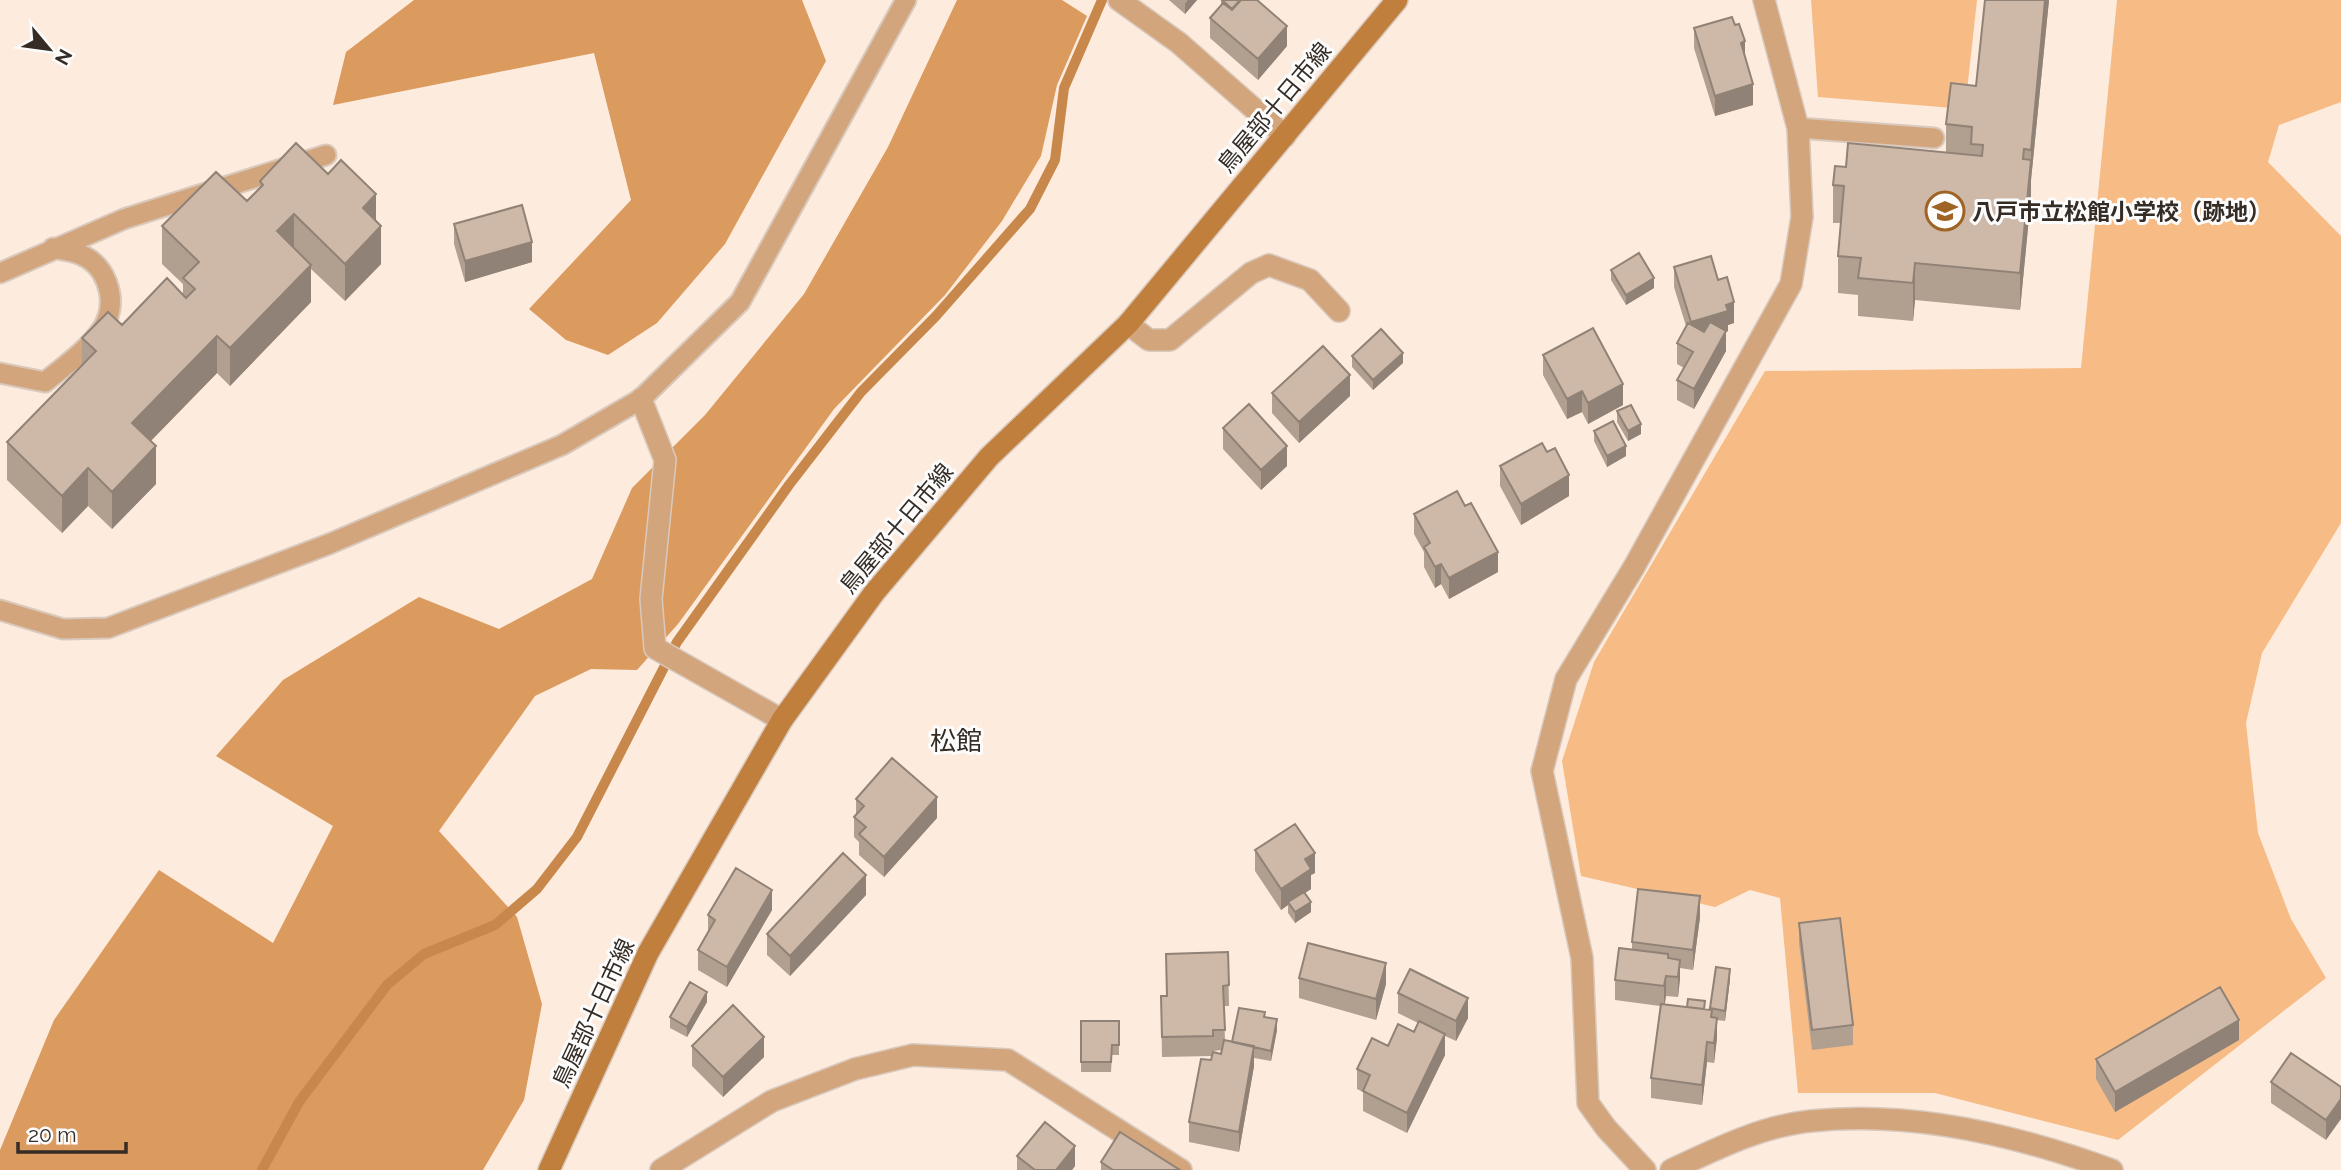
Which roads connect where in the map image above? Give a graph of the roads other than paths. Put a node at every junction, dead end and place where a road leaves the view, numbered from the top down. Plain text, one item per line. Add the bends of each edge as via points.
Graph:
1 (906, 0) edge
2 (1119, 0) edge
3 (1397, 0) edge
4 (1764, 0) edge
5 (1798, 128) junction
6 (1285, 136) junction
7 (1934, 138) dead end
8 (326, 155) dead end
9 (53, 248) junction
10 (0, 273) edge
11 (1339, 311) dead end
12 (1128, 324) junction
13 (0, 373) edge
14 (641, 399) junction
15 (0, 610) edge
16 (782, 720) junction
17 (549, 1170) edge
18 (661, 1170) edge
19 (1181, 1170) edge
20 (1645, 1170) edge
21 (1671, 1170) edge
22 (2112, 1170) edge

1 - 14 lane via 740,302
2 - 6 street via 1179,43
3 - 6 main road, 鳥屋部十日市線
4 - 5 street
5 - 7 lane
5 - 20 street via 1802,217 1791,284 1566,679 1542,771 1582,958 1588,1103
6 - 12 main road, 鳥屋部十日市線
8 - 9 lane via 124,219
9 - 10 lane
9 - 13 lane via 82,254 102,272 111,293 106,323 45,382
11 - 12 street via 1310,280 1269,265 1251,273 1170,340 1149,340
12 - 16 main road, 鳥屋部十日市線 via 989,457 874,593
14 - 15 lane via 562,445 329,544 108,628 63,629
14 - 16 street via 665,460 651,599 655,648
16 - 17 main road, 鳥屋部十日市線 via 648,953
18 - 19 street via 772,1101 855,1069 914,1055 1009,1060
21 - 22 street via 1740,1138 1810,1121 1884,1119 1967,1126

